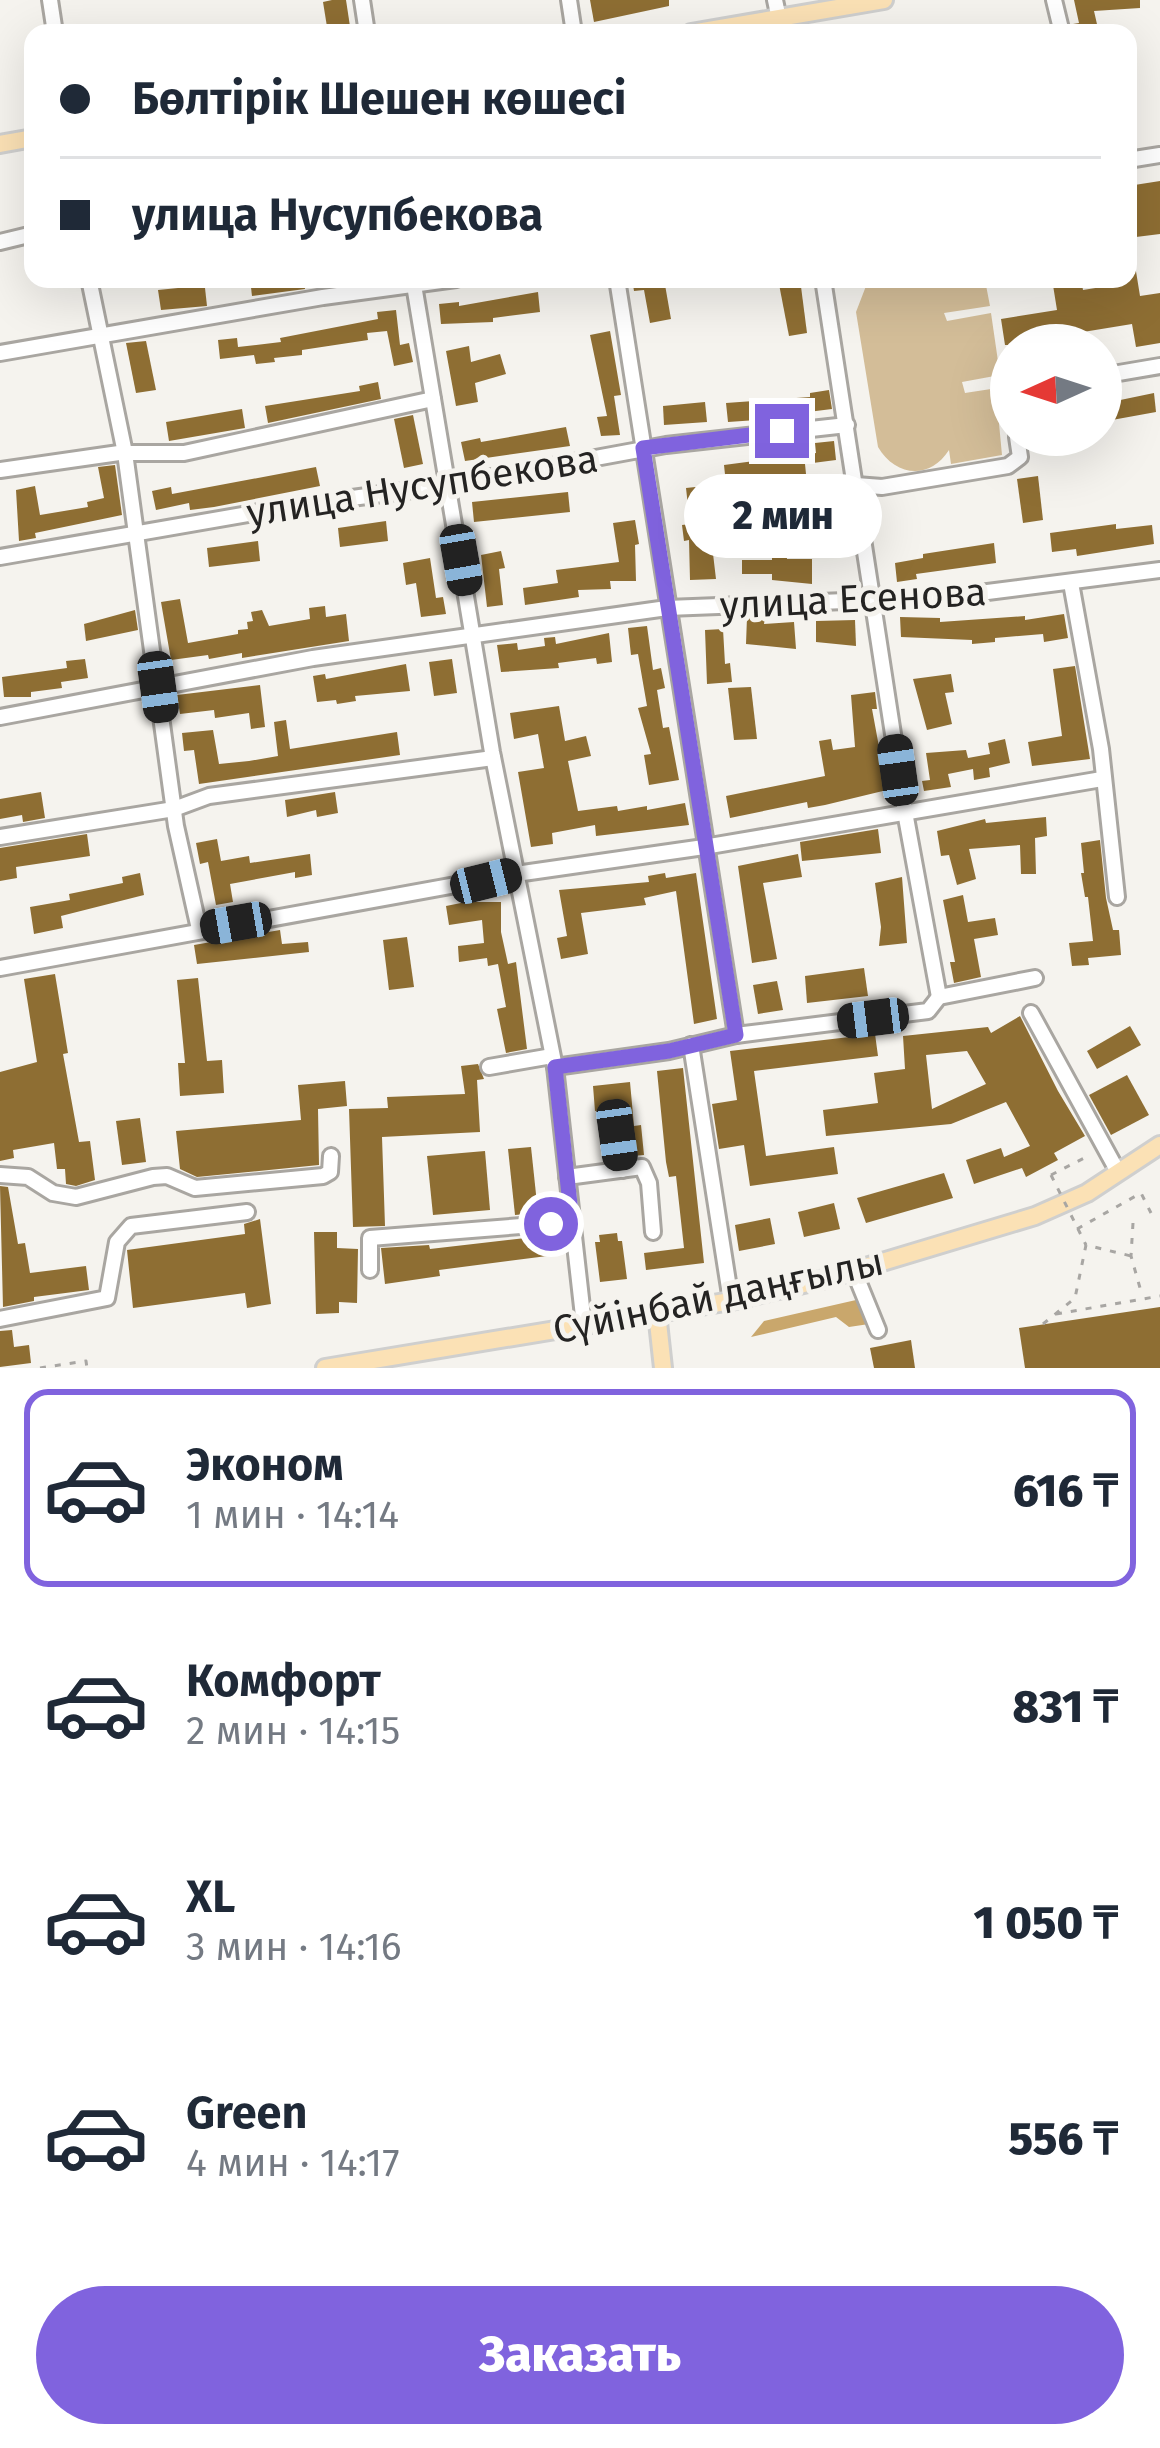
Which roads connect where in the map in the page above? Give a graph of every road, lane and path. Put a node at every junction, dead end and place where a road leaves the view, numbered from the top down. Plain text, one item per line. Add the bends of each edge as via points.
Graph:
1 (884, 0) edge
2 (779, 17) edge
3 (740, 24) edge
4 (90, 288) edge
5 (378, 288) edge
6 (414, 288) edge
7 (618, 288) edge
8 (824, 288) edge
9 (100, 335) junction
10 (0, 353) edge
11 (1160, 366) edge
12 (1122, 372) edge
13 (433, 398) junction
14 (847, 425) junction
15 (643, 448) junction
16 (124, 453) junction
17 (1020, 456) edge
18 (0, 470) edge
19 (449, 485) junction
20 (856, 485) junction
21 (137, 532) junction
22 (0, 556) edge
23 (1160, 570) edge
24 (1071, 583) junction
25 (874, 602) junction
26 (668, 608) junction
27 (474, 635) junction
28 (158, 687) junction
29 (0, 717) edge
30 (493, 758) junction
31 (1102, 778) junction
32 (174, 809) junction
33 (905, 812) junction
34 (0, 837) edge
35 (704, 847) junction
36 (516, 874) junction
37 (1117, 897) dead end
38 (199, 929) junction
39 (0, 968) edge
40 (1035, 977) dead end
41 (939, 997) junction
42 (1031, 1013) dead end
43 (736, 1035) junction
44 (692, 1046) junction
45 (554, 1062) junction
46 (489, 1067) dead end
47 (617, 1135) dead end
48 (1160, 1145) edge
49 (1090, 1155) dead end
50 (331, 1156) dead end
51 (622, 1169) junction
52 (1118, 1172) junction
53 (0, 1175) edge
54 (567, 1178) junction
55 (247, 1213) dead end
56 (1151, 1213) dead end
57 (572, 1222) junction
58 (1133, 1223) dead end
59 (1077, 1229) junction
60 (653, 1232) dead end
61 (1086, 1245) junction
62 (1132, 1256) junction
63 (370, 1270) dead end
64 (854, 1271) junction
65 (1140, 1288) dead end
66 (1160, 1296) edge
67 (731, 1301) junction
68 (657, 1313) junction
69 (1054, 1315) junction
70 (0, 1319) edge
71 (584, 1324) junction
72 (1042, 1324) dead end
73 (878, 1330) dead end
74 (87, 1365) edge
75 (352, 1366) edge
76 (40, 1368) edge
77 (325, 1368) edge
78 (663, 1368) edge

1 - 2 main road
2 - 3 main road
4 - 9 street
5 - 9 street
6 - 13 street
7 - 15 street
8 - 14 street
9 - 10 street
9 - 16 street
11 - 12 street
13 - 16 street via 184,453
13 - 19 street
14 - 15 street, улица Нусупбекова
14 - 20 street
15 - 19 street, улица Нусупбекова
15 - 26 street
16 - 18 street
16 - 21 street
17 - 20 street via 1008,466
19 - 21 street, улица Нусупбекова
19 - 27 street
20 - 25 street
21 - 22 street, улица Нусупбекова
21 - 28 street
23 - 24 street, улица Есенова
24 - 25 street, улица Есенова
24 - 31 street
25 - 26 street, улица Есенова
25 - 33 street
26 - 27 street, улица Есенова
26 - 35 street
27 - 28 street, улица Есенова
27 - 30 street
28 - 29 street, улица Есенова
28 - 32 street
30 - 32 street via 209,796
30 - 36 street
31 - 33 street
31 - 37 street
32 - 34 street
32 - 38 street
33 - 35 street
33 - 41 street
35 - 36 street
35 - 43 street
36 - 38 street
36 - 45 street
38 - 39 street
40 - 41 street
41 - 43 street via 928,1011
42 - 52 street
43 - 44 street
44 - 45 street
44 - 67 street
45 - 46 street
45 - 54 street
47 - 51 street
48 - 52 main road, Сүйінбай даңғылы
49 - 59 path, bridge via 1051,1175
50 - 53 street via 323,1176 195,1188 153,1177 94,1196 53,1193 28,1177
51 - 54 street
51 - 60 street via 642,1167
52 - 64 main road, Сүйінбай даңғылы via 1017,1222
54 - 57 street
55 - 70 street via 131,1226 116,1242 107,1298
56 - 59 path via 1141,1192
57 - 63 street via 370,1238
57 - 71 street
58 - 62 path
59 - 61 path, bridge
61 - 62 path, bridge
61 - 69 path, bridge via 1075,1298
62 - 65 path
64 - 67 main road, Сүйінбай даңғылы
64 - 73 street
66 - 69 path
67 - 68 main road, Сүйінбай даңғылы
68 - 71 main road, Сүйінбай даңғылы
68 - 78 main road
69 - 72 path
71 - 75 main road, Сүйінбай даңғылы
74 - 76 path
75 - 77 main road, Сүйінбай даңғылы

